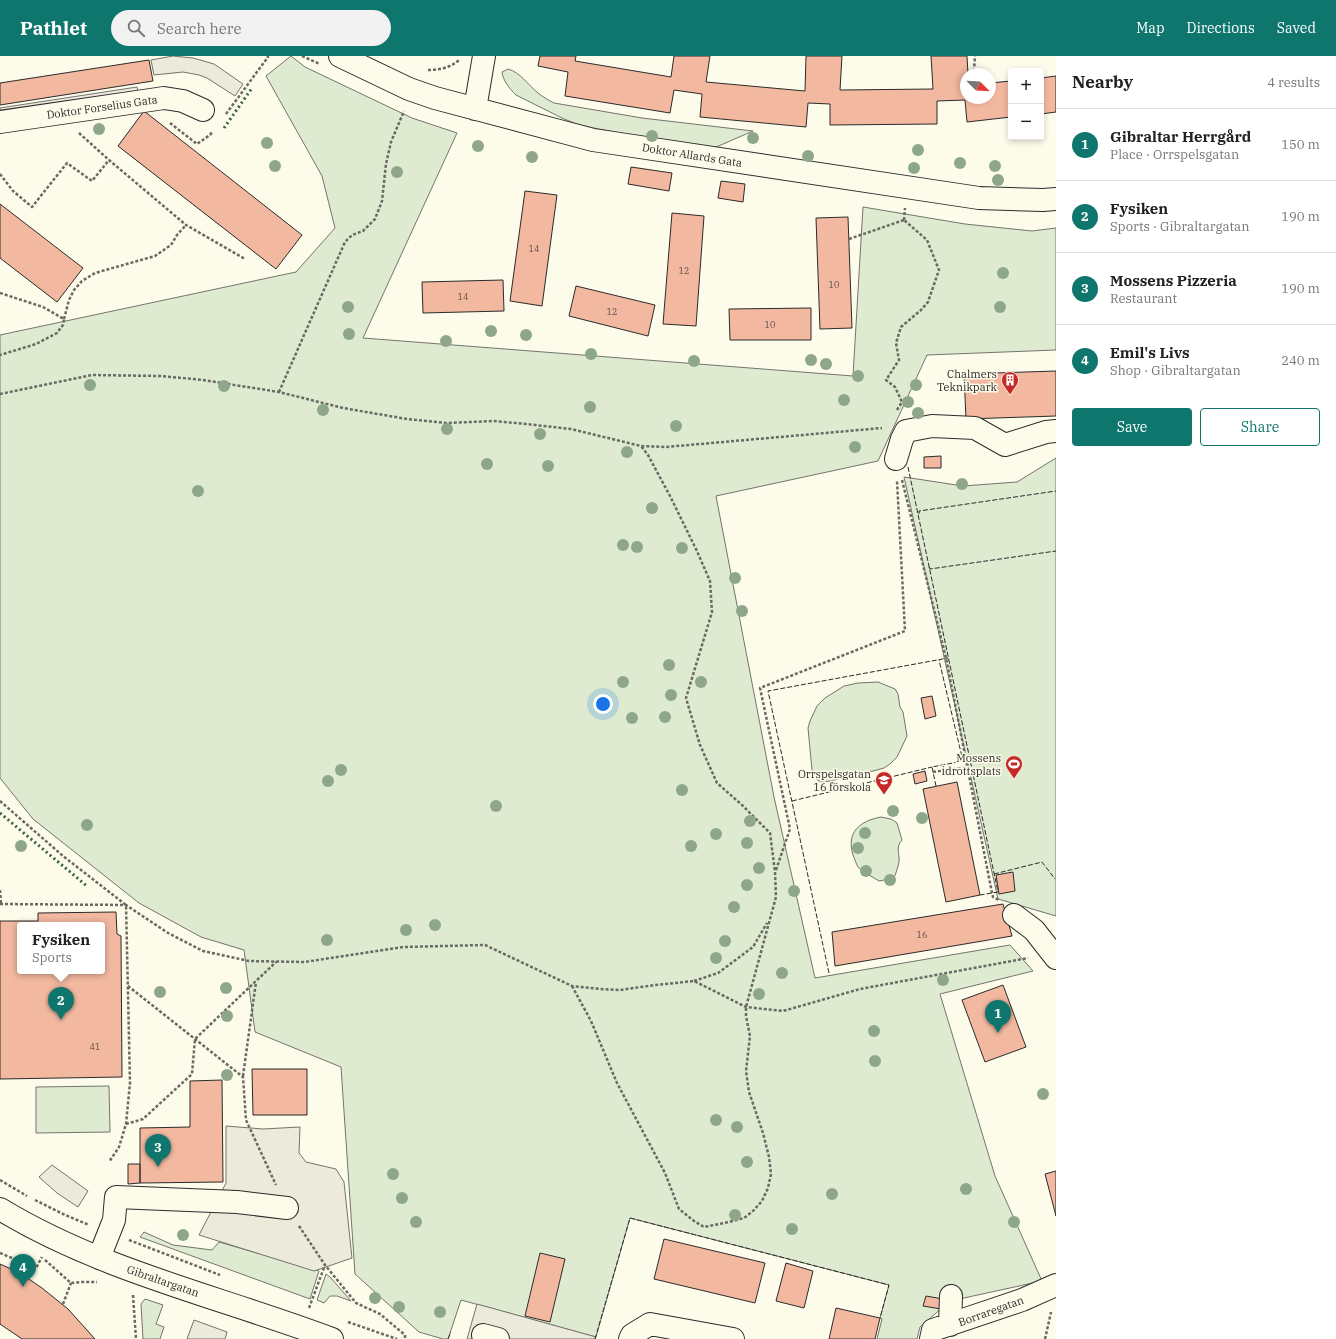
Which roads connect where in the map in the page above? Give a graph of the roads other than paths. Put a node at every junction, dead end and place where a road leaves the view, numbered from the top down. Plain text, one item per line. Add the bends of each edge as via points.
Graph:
1 (340, 56) edge
2 (484, 56) edge
3 (475, 108) junction
4 (203, 110) dead end
5 (0, 122) edge
6 (1056, 199) edge
7 (1056, 431) edge
8 (896, 459) road end
9 (1014, 915) road end
10 (1054, 955) edge
11 (287, 1208) road end
12 (0, 1209) edge
13 (99, 1258) junction
14 (1054, 1295) edge
15 (951, 1296) dead end
16 (950, 1325) junction
17 (332, 1339) edge
18 (630, 1339) edge
19 (733, 1339) edge
20 (931, 1339) edge

1 - 3 street, Doktor Allards Gata via 409,89
2 - 3 street
3 - 6 street, Doktor Allards Gata via 593,140 661,151 979,198
4 - 5 street, Doktor Forselius Gata via 183,101 164,98
7 - 8 street via 1005,445 975,428 932,426 909,431 902,439
9 - 10 street via 1034,930
11 - 13 street via 237,1202 116,1197 114,1220
12 - 13 street, Gibraltargatan
13 - 17 street, Gibraltargatan
14 - 16 street, Borraregatan via 1022,1300
15 - 16 street
16 - 20 street, Borraregatan via 933,1330
18 - 19 street via 650,1324

